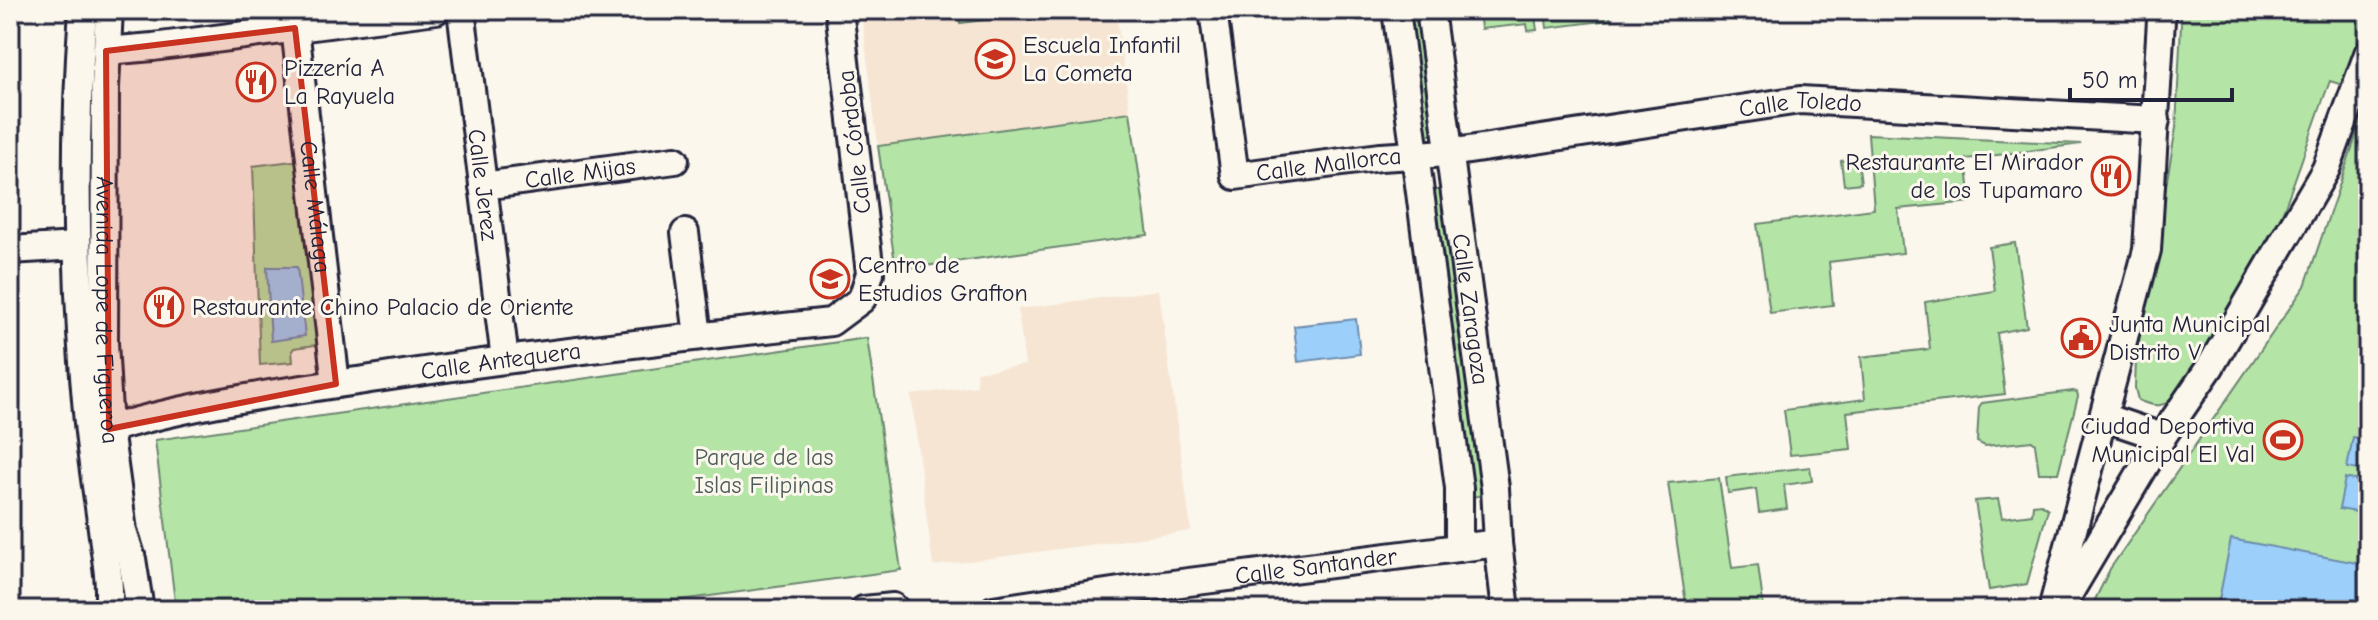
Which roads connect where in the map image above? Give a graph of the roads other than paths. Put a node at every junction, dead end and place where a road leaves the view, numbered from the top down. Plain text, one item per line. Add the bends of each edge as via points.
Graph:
1 (83, 10) edge
2 (109, 10) edge
3 (436, 10) edge
4 (461, 10) edge
5 (839, 10) edge
6 (1213, 10) edge
7 (1396, 10) edge
8 (1430, 10) edge
9 (2160, 10) edge
10 (295, 28) junction
11 (106, 51) junction
12 (2368, 54) edge
13 (2156, 120) junction
14 (1449, 153) junction
15 (1415, 155) junction
16 (675, 160) dead end
17 (483, 186) junction
18 (685, 233) dead end
19 (77, 246) junction
20 (10, 250) edge
21 (870, 273) joint
22 (698, 336) junction
23 (505, 359) junction
24 (336, 384) junction
25 (2103, 417) junction
26 (109, 429) junction
27 (2162, 437) junction
28 (1498, 543) junction
29 (1459, 548) junction
30 (1107, 600) edge
31 (126, 607) edge
32 (864, 610) edge
33 (896, 610) edge
34 (993, 610) edge
35 (1506, 610) edge
36 (2052, 610) edge
37 (2059, 610) edge

1 - 19 street, Avenida Lope de Figueroa
2 - 11 street, Avenida Lope de Figueroa
3 - 10 street
4 - 17 street, Calle Jerez
5 - 21 street, Calle Córdoba
6 - 15 street, Calle Mallorca via 1235,176
7 - 15 street, Calle Zaragoza
8 - 14 street, Calle Zaragoza
9 - 13 street
10 - 11 street
10 - 24 street, Calle Málaga
11 - 26 street, Avenida Lope de Figueroa via 103,248
12 - 27 street via 2326,169 2210,367
13 - 14 street, Calle Toledo via 1800,100
13 - 25 street via 2147,250
14 - 15 street, Calle Mallorca
14 - 28 street, Calle Zaragoza
15 - 29 street, Calle Zaragoza via 1459,488
16 - 17 street, Calle Mijas
17 - 23 street, Calle Jerez
18 - 22 street
19 - 20 street
19 - 31 street, Avenida Lope de Figueroa via 88,426
21 - 22 street, Calle Antequera via 862,299 831,322
22 - 23 street, Calle Antequera
23 - 24 street, Calle Antequera
24 - 26 street, Calle Antequera
25 - 27 street
25 - 36 street
26 - 31 street, Avenida Lope de Figueroa via 132,559
27 - 37 street
28 - 29 street, Calle Santander
28 - 35 street, Calle Zaragoza
29 - 30 street, Calle Santander
30 - 34 street, Calle Santander
32 - 33 street

